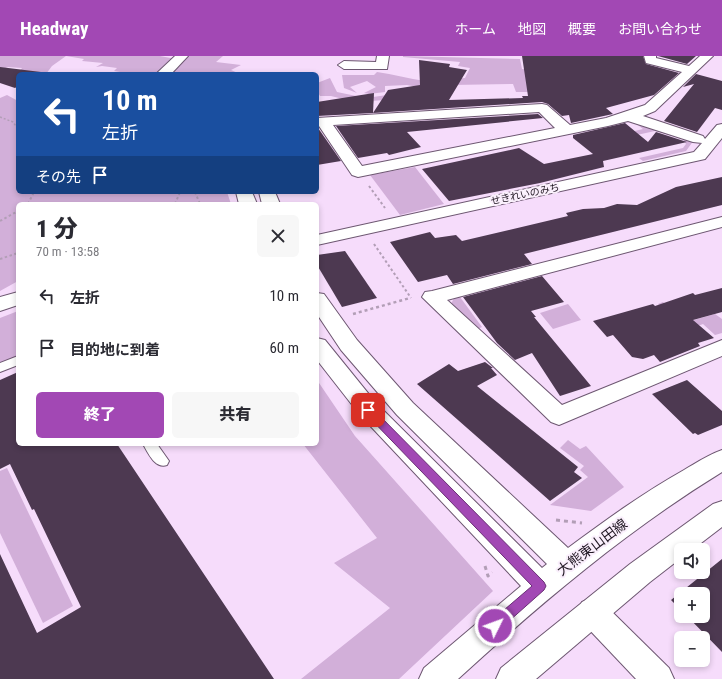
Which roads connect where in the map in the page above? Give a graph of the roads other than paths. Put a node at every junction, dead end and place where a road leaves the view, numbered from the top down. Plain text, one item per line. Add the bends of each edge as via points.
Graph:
1 (182, 56) edge
2 (383, 56) edge
3 (650, 56) edge
4 (707, 56) edge
5 (344, 65) dead end
6 (691, 70) junction
7 (165, 72) edge
8 (629, 116) junction
9 (320, 122) edge
10 (722, 128) edge
11 (565, 129) junction
12 (698, 139) dead end
13 (717, 228) edge
14 (319, 240) edge
15 (16, 299) edge
16 (319, 302) edge
17 (0, 304) edge
18 (722, 347) edge
19 (319, 348) edge
20 (16, 361) edge
21 (0, 368) edge
22 (151, 446) edge
23 (722, 460) edge
24 (162, 461) dead end
25 (722, 512) edge
26 (567, 565) junction
27 (540, 586) junction
28 (592, 612) junction
29 (436, 679) edge
30 (512, 679) edge
31 (658, 679) edge

1 - 7 street
2 - 5 street via 382,66
3 - 6 street via 650,60
4 - 6 street
6 - 8 street via 650,108
8 - 11 street
8 - 12 street
9 - 11 street via 542,108
9 - 11 street via 358,172
10 - 14 street, せきれいのみち via 698,156
13 - 18 street via 432,297 559,416
15 - 17 street
16 - 26 street via 349,345 405,409
19 - 27 street via 368,410
20 - 21 lane
22 - 24 lane
23 - 26 street, 大熊東山田線 via 656,500
25 - 28 street via 640,572
26 - 27 street, 大熊東山田線
27 - 29 street, 大熊東山田線
28 - 30 street
28 - 31 street

